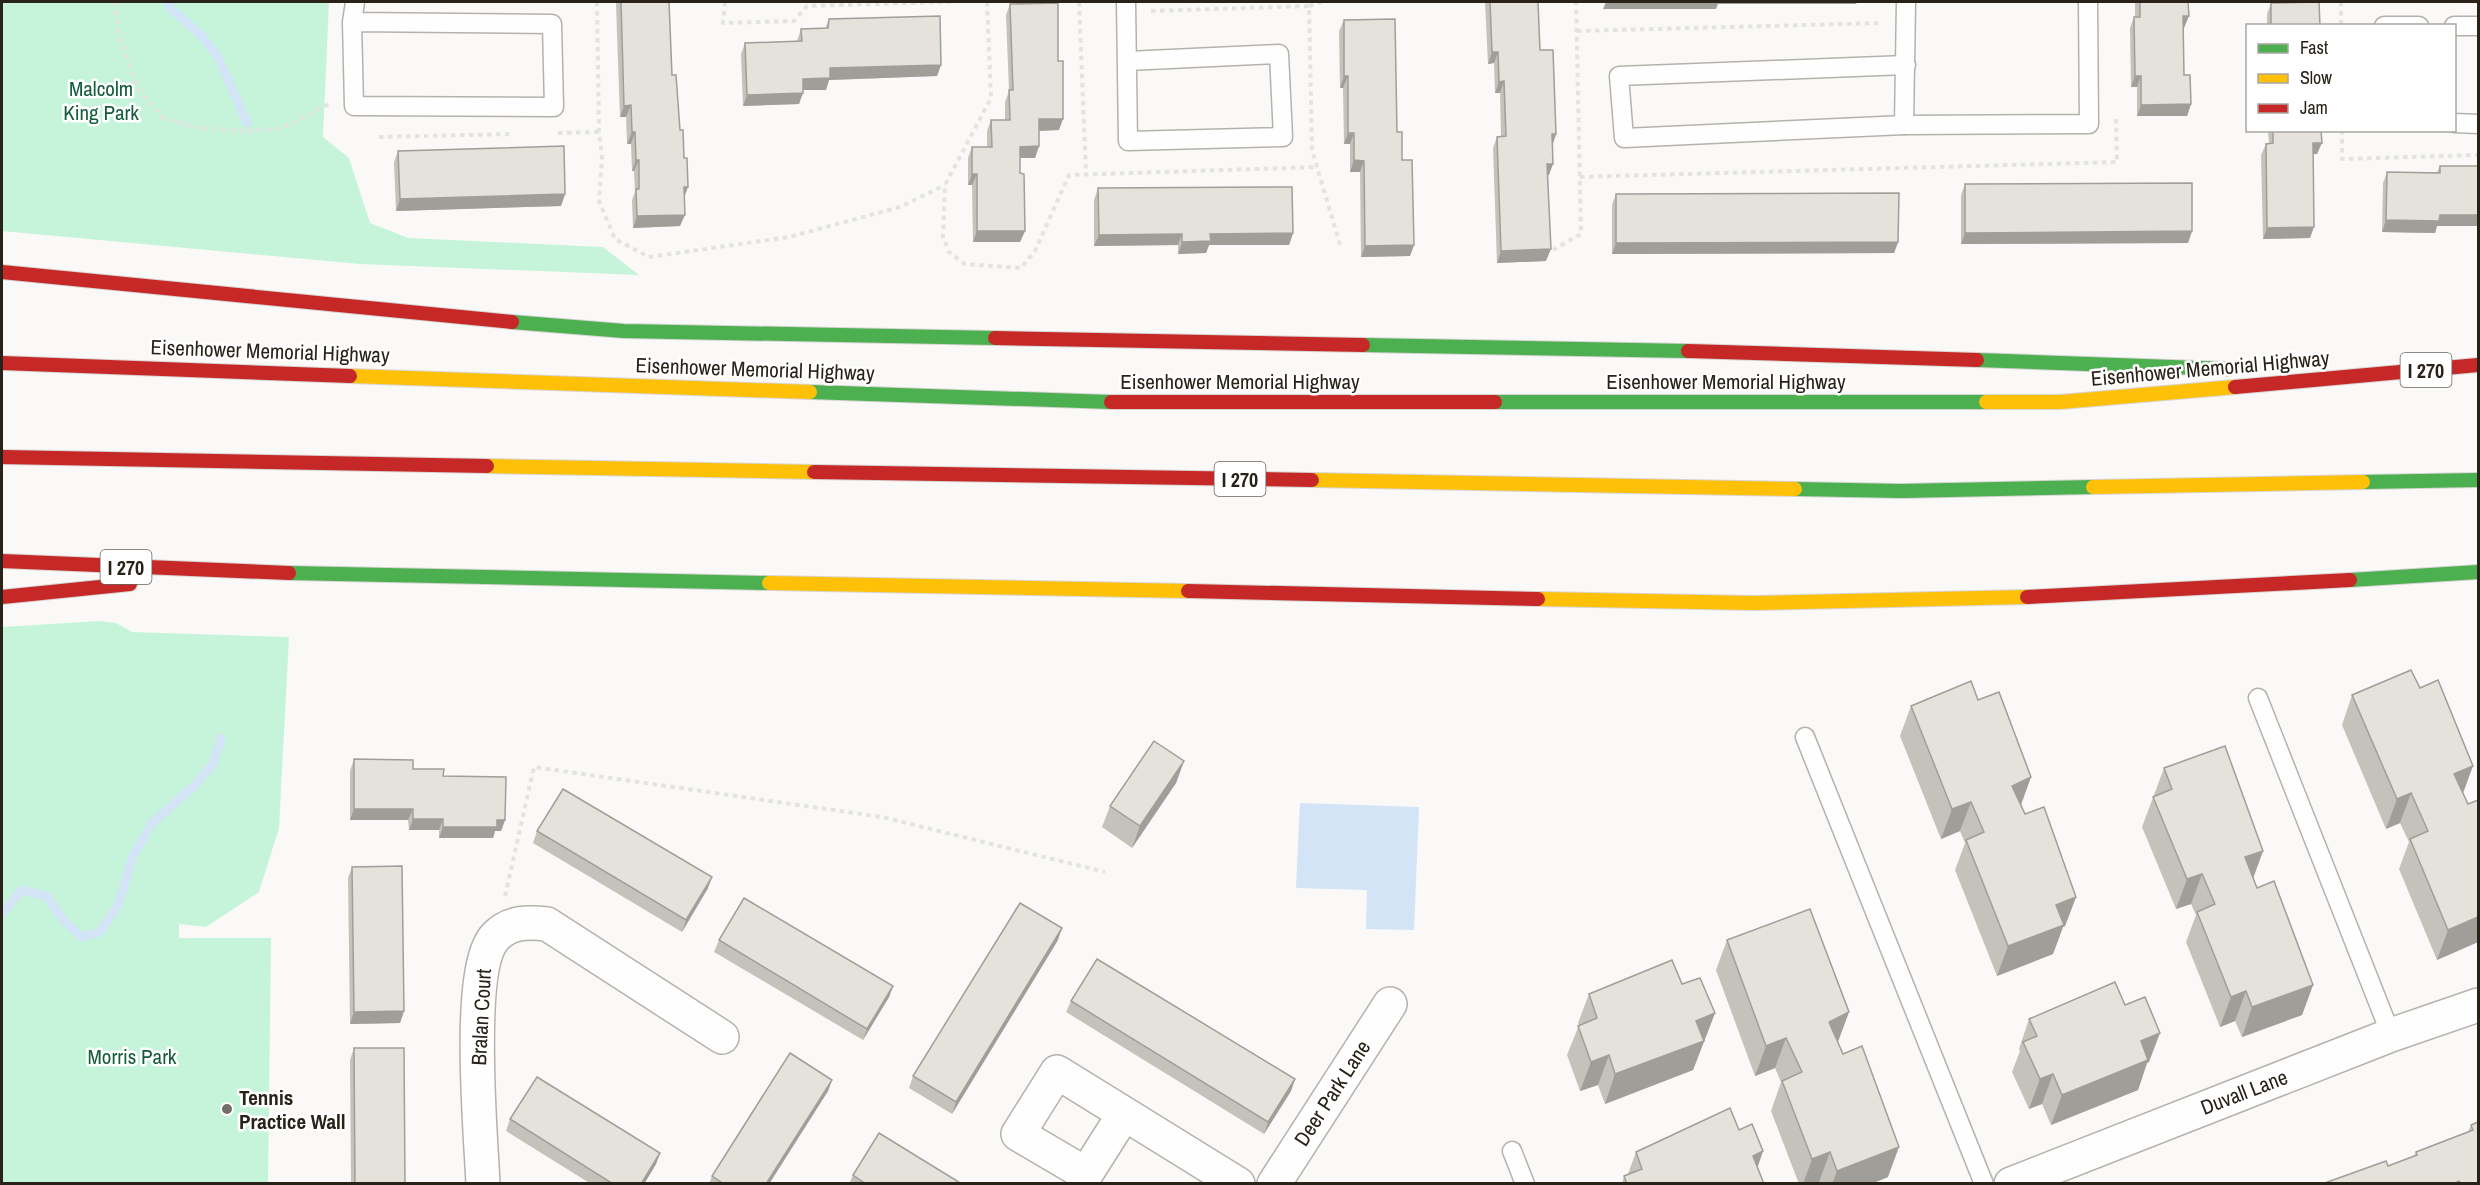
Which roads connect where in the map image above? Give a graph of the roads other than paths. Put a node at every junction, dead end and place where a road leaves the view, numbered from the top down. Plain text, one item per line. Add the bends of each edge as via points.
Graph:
1 (355, 2) edge
2 (1126, 2) edge
3 (1906, 2) edge
4 (2088, 2) edge
5 (352, 22) junction
6 (2456, 26) edge
7 (2478, 26) edge
8 (1127, 61) junction
9 (1906, 65) junction
10 (2456, 123) edge
11 (2478, 124) edge
12 (1904, 125) junction
13 (2, 272) edge
14 (2, 363) edge
15 (2478, 365) edge
16 (2243, 370) dead end
17 (2267, 371) dead end
18 (2373, 374) junction
19 (2, 457) edge
20 (2478, 480) edge
21 (2, 561) edge
22 (251, 572) junction
23 (2478, 572) edge
24 (2, 597) edge
25 (2258, 698) dead end
26 (1805, 737) dead end
27 (1390, 1004) dead end
28 (2478, 1005) edge
29 (2391, 1035) junction
30 (722, 1037) dead end
31 (1124, 1114) dead end
32 (1512, 1151) dead end
33 (483, 1184) edge
34 (1238, 1184) edge
35 (1274, 1184) edge
36 (1525, 1184) edge
37 (1984, 1184) edge
38 (2011, 1184) edge

1 - 5 lane
2 - 8 lane
3 - 9 lane
4 - 12 lane via 2089,124
5 - 5 lane via 354,106 554,106 552,24
6 - 7 lane
8 - 8 lane via 1128,141 1283,138 1279,54
9 - 12 lane
9 - 12 lane via 1619,76 1624,138
10 - 11 lane
13 - 16 highway via 624,331 1698,351
14 - 18 highway, Eisenhower Memorial Highway / I 270 via 1087,402 2060,402
15 - 18 highway, Eisenhower Memorial Highway / I 270
17 - 18 highway
19 - 20 highway, I 270 via 1901,491
21 - 22 highway, I 270
22 - 23 highway, I 270 via 1753,603 2073,596
22 - 24 highway
25 - 29 lane
26 - 37 lane
27 - 35 street, Deer Park Lane
28 - 29 street, Duvall Lane
29 - 38 street, Duvall Lane
30 - 33 street, Bralan Court via 547,924 528,921 510,926 495,936 484,957 476,1024
31 - 34 street
32 - 36 lane

